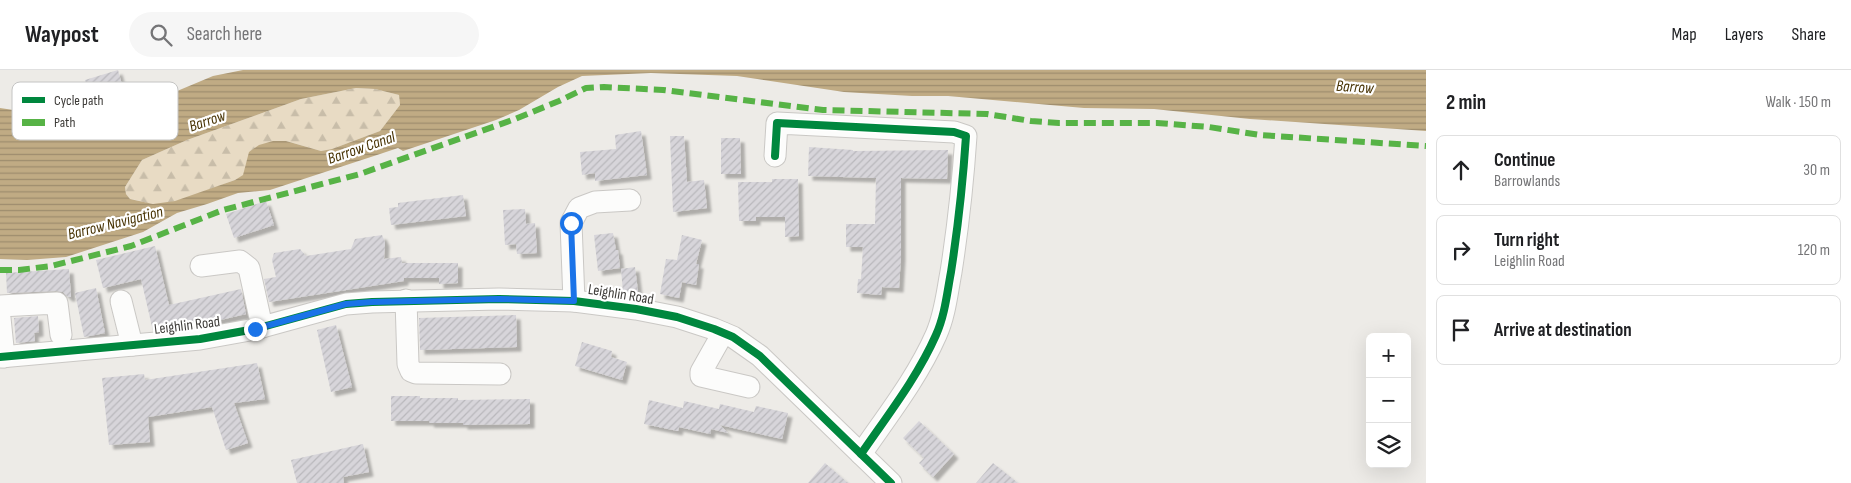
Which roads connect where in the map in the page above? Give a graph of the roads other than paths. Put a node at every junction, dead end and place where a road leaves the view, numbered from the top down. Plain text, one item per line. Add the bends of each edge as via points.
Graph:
1 (775, 156) dead end
2 (630, 200) dead end
3 (201, 266) dead end
4 (406, 300) junction
5 (121, 301) dead end
6 (574, 301) junction
7 (0, 306) edge
8 (0, 318) edge
9 (262, 327) junction
10 (723, 333) junction
11 (61, 335) dead end
12 (132, 346) junction
13 (2, 357) edge
14 (500, 374) dead end
15 (749, 387) dead end
16 (860, 454) junction
17 (891, 483) edge

1 - 16 street via 777,123 954,132 966,136 953,254 939,327 915,374
2 - 6 street via 595,202 579,208 571,223
3 - 9 street via 240,261 249,268
4 - 6 street, Leighlin Road
4 - 9 street, Leighlin Road via 346,304
4 - 14 street via 408,364 411,371
5 - 12 street
6 - 10 street, Leighlin Road via 678,317
7 - 11 street via 57,304
8 - 13 street
9 - 12 street, Leighlin Road via 200,339
10 - 15 street via 701,376
10 - 16 street, Leighlin Road via 760,356
12 - 13 street, Leighlin Road
16 - 17 street, Leighlin Road

